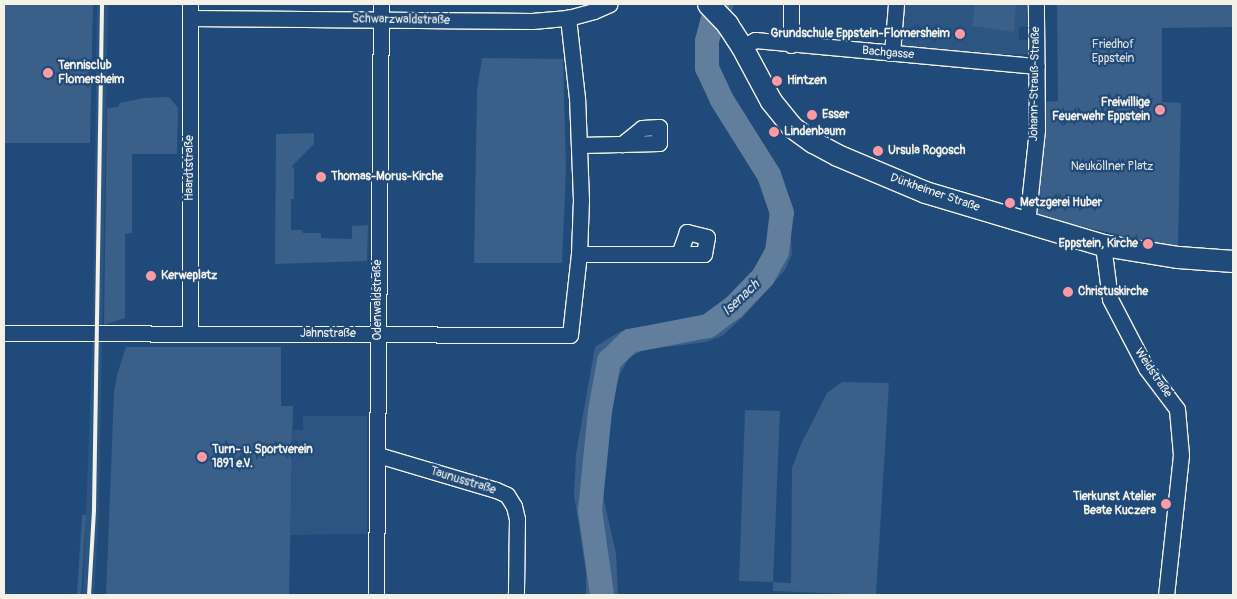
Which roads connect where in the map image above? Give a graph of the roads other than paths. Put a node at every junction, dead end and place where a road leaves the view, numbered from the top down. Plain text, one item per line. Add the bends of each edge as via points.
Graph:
1 (381, 4) edge
2 (610, 4) edge
3 (708, 4) edge
4 (791, 4) edge
5 (896, 4) edge
6 (1036, 4) edge
7 (190, 11) edge
8 (568, 18) junction
9 (380, 20) junction
10 (791, 45) junction
11 (742, 47) junction
12 (892, 53) junction
13 (1037, 66) junction
14 (622, 144) dead end
15 (580, 145) junction
16 (1027, 223) junction
17 (1103, 245) junction
18 (579, 254) junction
19 (679, 254) dead end
20 (1233, 261) edge
21 (4, 333) edge
22 (190, 333) junction
23 (378, 335) junction
24 (378, 455) junction
25 (376, 595) edge
26 (516, 595) edge
27 (1166, 595) edge

1 - 9 street, Odenwaldstraße
2 - 8 street, Schwarzwaldstraße
3 - 11 main road, Dürkheimer Straße
4 - 10 street
5 - 12 street
6 - 13 street, Johann-Strauß-Straße
7 - 9 street, Schwarzwaldstraße
7 - 22 street, Haardtstraße
8 - 9 street, Schwarzwaldstraße via 532,22
8 - 15 street, Jahnstraße
9 - 23 street, Odenwaldstraße
10 - 11 street, Bachgasse via 755,40
10 - 12 street, Bachgasse
11 - 16 main road, Dürkheimer Straße via 771,101 792,126 812,142 925,192
12 - 13 street, Bachgasse
13 - 16 street, Johann-Strauß-Straße via 1037,130
14 - 15 street
15 - 18 street, Jahnstraße
16 - 17 main road, Dürkheimer Straße
17 - 20 main road, Dürkheimer Straße via 1178,257
17 - 27 street, Weidstraße via 1110,299 1146,368 1177,408 1180,455
18 - 19 street
18 - 23 street, Jahnstraße via 570,335
21 - 22 street, Jahnstraße
22 - 23 street, Jahnstraße
23 - 24 street, Odenwaldstraße
24 - 25 street, Odenwaldstraße
24 - 26 street, Taunusstraße via 507,495 514,506 516,519

